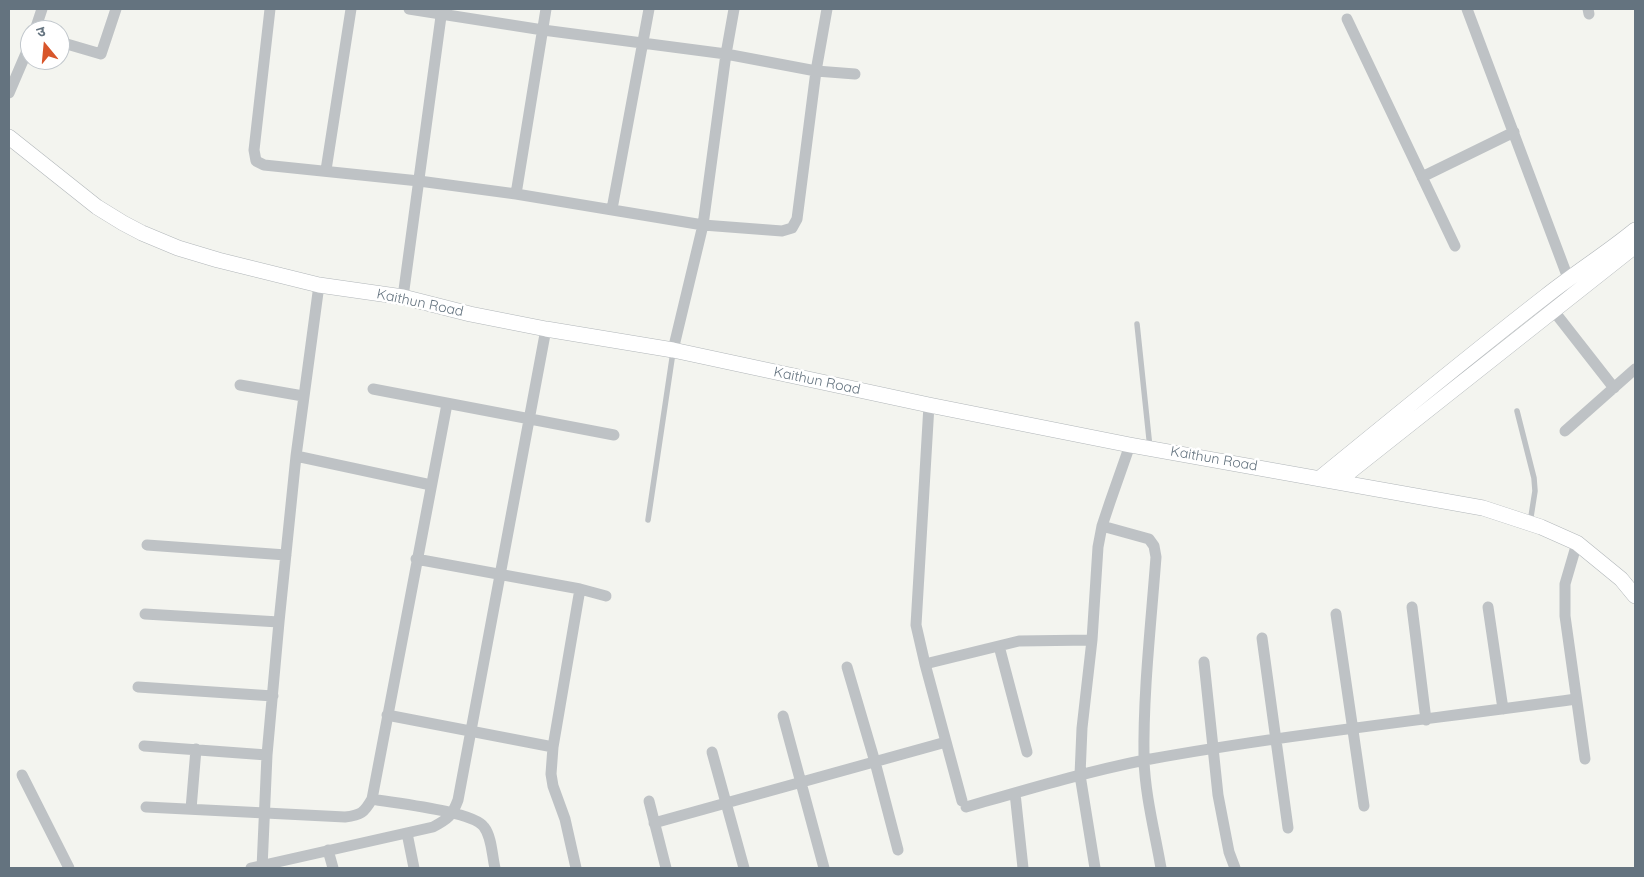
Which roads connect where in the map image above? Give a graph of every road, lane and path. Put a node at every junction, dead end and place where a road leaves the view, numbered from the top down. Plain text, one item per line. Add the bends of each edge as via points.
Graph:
1 (116, 9) edge
2 (270, 9) edge
3 (352, 9) edge
4 (409, 9) edge
5 (546, 9) edge
6 (649, 9) edge
7 (734, 9) edge
8 (827, 9) edge
9 (1467, 9) edge
10 (442, 11) edge
11 (1346, 19) dead end
12 (543, 30) junction
13 (642, 43) junction
14 (70, 45) edge
15 (726, 54) junction
16 (20, 67) edge
17 (816, 71) junction
18 (855, 74) dead end
19 (9, 93) edge
20 (1514, 132) junction
21 (9, 137) edge
22 (326, 170) junction
23 (1422, 177) junction
24 (419, 181) junction
25 (516, 194) junction
26 (612, 209) junction
27 (703, 225) junction
28 (1635, 230) edge
29 (1455, 246) dead end
30 (1635, 246) edge
31 (1569, 278) junction
32 (319, 285) junction
33 (1574, 294) junction
34 (403, 297) junction
35 (1553, 310) junction
36 (1137, 324) dead end
37 (546, 330) junction
38 (673, 350) junction
39 (1635, 369) edge
40 (240, 385) dead end
41 (1614, 388) junction
42 (374, 389) dead end
43 (303, 396) junction
44 (447, 404) junction
45 (929, 405) junction
46 (1517, 410) dead end
47 (529, 418) junction
48 (1564, 431) dead end
49 (614, 435) dead end
50 (1130, 445) junction
51 (1150, 448) junction
52 (296, 456) junction
53 (1320, 478) junction
54 (1338, 481) junction
55 (431, 485) junction
56 (648, 520) dead end
57 (1530, 523) junction
58 (1102, 526) junction
59 (1577, 544) junction
60 (147, 545) dead end
61 (286, 555) junction
62 (416, 559) junction
63 (499, 574) junction
64 (580, 589) junction
65 (606, 596) dead end
66 (1635, 596) edge
67 (1412, 607) dead end
68 (1488, 607) dead end
69 (145, 614) dead end
70 (1336, 614) dead end
71 (279, 622) junction
72 (1262, 638) dead end
73 (1092, 640) junction
74 (999, 646) junction
75 (1204, 662) dead end
76 (925, 664) junction
77 (847, 667) dead end
78 (138, 687) dead end
79 (272, 696) junction
80 (1576, 699) junction
81 (1504, 709) junction
82 (387, 715) junction
83 (783, 716) dead end
84 (1426, 720) junction
85 (1353, 729) junction
86 (470, 730) junction
87 (1276, 739) junction
88 (946, 742) junction
89 (144, 746) dead end
90 (553, 747) junction
91 (196, 749) junction
92 (1212, 750) junction
93 (712, 752) dead end
94 (1026, 752) dead end
95 (267, 755) junction
96 (1585, 759) dead end
97 (1144, 760) junction
98 (875, 762) junction
99 (22, 774) dead end
100 (1080, 776) junction
101 (802, 782) junction
102 (1015, 793) junction
103 (372, 799) junction
104 (648, 801) dead end
105 (726, 803) junction
106 (1364, 806) dead end
107 (146, 808) dead end
108 (191, 809) junction
109 (264, 812) junction
110 (453, 812) junction
111 (654, 823) junction
112 (1288, 828) dead end
113 (407, 833) junction
114 (328, 850) junction
115 (898, 850) dead end
116 (69, 868) edge
117 (258, 868) edge
118 (333, 868) edge
119 (414, 868) edge
120 (495, 868) edge
121 (576, 868) edge
122 (666, 868) edge
123 (744, 868) edge
124 (824, 868) edge
125 (1024, 868) edge
126 (1095, 868) edge
127 (1161, 868) edge
128 (1235, 868) edge

1 - 14 street via 101,54
2 - 22 street via 254,150 256,161 264,165
3 - 22 street
4 - 10 street
5 - 12 street
6 - 13 street
7 - 15 street
8 - 17 street
9 - 20 street
10 - 12 street
10 - 24 street
11 - 23 street
12 - 13 street
12 - 25 street
13 - 15 street
13 - 26 street
15 - 17 street
15 - 27 street
16 - 19 street
17 - 18 street
17 - 27 street via 797,219 792,228 782,231
20 - 23 street
20 - 31 street
21 - 32 street, Kaithun Road via 97,207 142,233 178,248
22 - 24 street
23 - 29 street
24 - 25 street
24 - 34 street
25 - 26 street
26 - 27 street
27 - 38 street
28 - 31 street
30 - 33 street
31 - 33 street
31 - 53 street
32 - 34 street, Kaithun Road
32 - 43 street
33 - 35 street
34 - 37 street, Kaithun Road
35 - 41 street
35 - 54 street
36 - 51 lane
37 - 38 street, Kaithun Road
37 - 47 street
38 - 45 street, Kaithun Road
38 - 56 lane
39 - 41 street
40 - 43 street
41 - 48 street
42 - 44 street
43 - 52 street
44 - 47 street
44 - 55 street
45 - 50 street, Kaithun Road
45 - 76 street via 916,626
46 - 57 lane via 1534,478
47 - 49 street
47 - 63 street
50 - 51 street, Kaithun Road
50 - 58 street
51 - 53 street, Kaithun Road
52 - 55 street
52 - 61 street
53 - 54 street, Kaithun Road
54 - 57 street, Kaithun Road via 1482,508
55 - 62 street
57 - 59 street, Kaithun Road
58 - 73 street
58 - 97 street via 1149,539 1156,557
59 - 66 street, Kaithun Road via 1622,579
59 - 80 street via 1565,584 1564,600
60 - 61 street
61 - 71 street
62 - 63 street
62 - 82 street
63 - 64 street
63 - 86 street
64 - 65 street
64 - 90 street
67 - 84 street
68 - 81 street
69 - 71 street
70 - 85 street
71 - 79 street
72 - 87 street
73 - 74 street via 1019,641
73 - 100 street
74 - 76 street
74 - 94 street
75 - 92 street
76 - 88 street
77 - 98 street
78 - 79 street
79 - 95 street
80 - 81 street
80 - 96 street
81 - 84 street
82 - 86 street
82 - 103 street
83 - 101 street
84 - 85 street
85 - 87 street
85 - 106 street
86 - 90 street
86 - 110 street
87 - 92 street
87 - 112 street
88 - 98 street
88 - 102 street via 964,804
89 - 91 street
90 - 121 street via 553,786 565,819
91 - 95 street
91 - 108 street
92 - 97 street
92 - 128 street via 1229,852
93 - 105 street
95 - 109 street
97 - 100 street
97 - 127 street
98 - 101 street
98 - 115 street
99 - 116 street
100 - 102 street
100 - 126 street
101 - 105 street
101 - 124 street
102 - 125 street
103 - 109 street via 359,816
103 - 110 street
104 - 111 street
105 - 111 street
105 - 123 street
107 - 108 street
108 - 109 street
109 - 117 street
110 - 113 street via 433,827
110 - 120 street via 484,826
111 - 122 street
113 - 114 street
113 - 119 street
114 - 117 street
114 - 118 street

